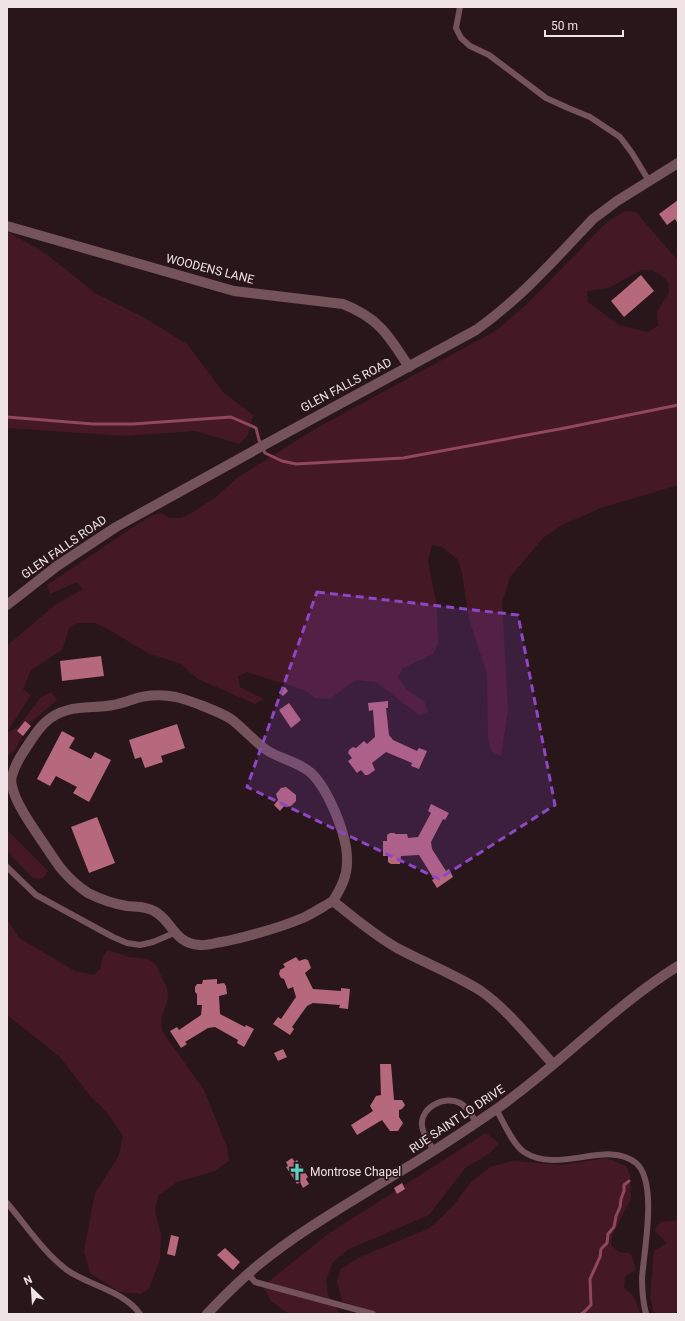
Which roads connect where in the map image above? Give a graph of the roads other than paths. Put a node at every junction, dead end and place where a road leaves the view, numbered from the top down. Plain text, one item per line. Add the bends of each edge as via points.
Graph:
1 (460, 7) edge
2 (678, 163) edge
3 (649, 181) junction
4 (7, 226) edge
5 (409, 367) junction
6 (7, 605) edge
7 (7, 867) edge
8 (333, 901) junction
9 (174, 933) junction
10 (678, 966) edge
11 (554, 1064) junction
12 (496, 1109) junction
13 (476, 1122) junction
14 (434, 1151) junction
15 (7, 1203) edge
16 (248, 1274) junction
17 (140, 1314) edge
18 (207, 1314) edge
19 (373, 1314) edge
20 (646, 1314) edge

1 - 3 lane via 456,28 461,38 470,46 489,55 546,98 590,117 620,137
2 - 3 street, GLEN FALLS ROAD
3 - 5 street, GLEN FALLS ROAD via 593,219 497,316
4 - 5 street, WOODENS LANE via 234,291 343,304 369,316 380,326
5 - 6 street, GLEN FALLS ROAD via 116,527 57,566
7 - 9 lane via 36,895 127,943 140,945
8 - 9 street via 271,930 203,945 191,944
8 - 9 street via 346,875 346,844 331,802 317,779 308,770 266,750 230,719 176,697 147,696 116,705 66,710 55,715 38,729 16,763 11,776 17,800 62,870 76,884 89,893 114,903 145,907 157,912
8 - 11 street via 396,947 482,992 499,1006
10 - 11 street, RUE SAINT LO DRIVE via 630,999
11 - 12 street, RUE SAINT LO DRIVE
12 - 13 street, RUE SAINT LO DRIVE
12 - 20 lane via 524,1152 537,1158 555,1161 606,1154 621,1155 638,1164 644,1173 649,1199 642,1279
13 - 14 street, RUE SAINT LO DRIVE
13 - 14 lane via 466,1107 459,1102 443,1101 432,1106 424,1115 422,1127
14 - 16 street, RUE SAINT LO DRIVE via 309,1227
15 - 17 lane via 54,1258 68,1270 122,1299
16 - 18 street, RUE SAINT LO DRIVE
16 - 19 lane via 254,1282

